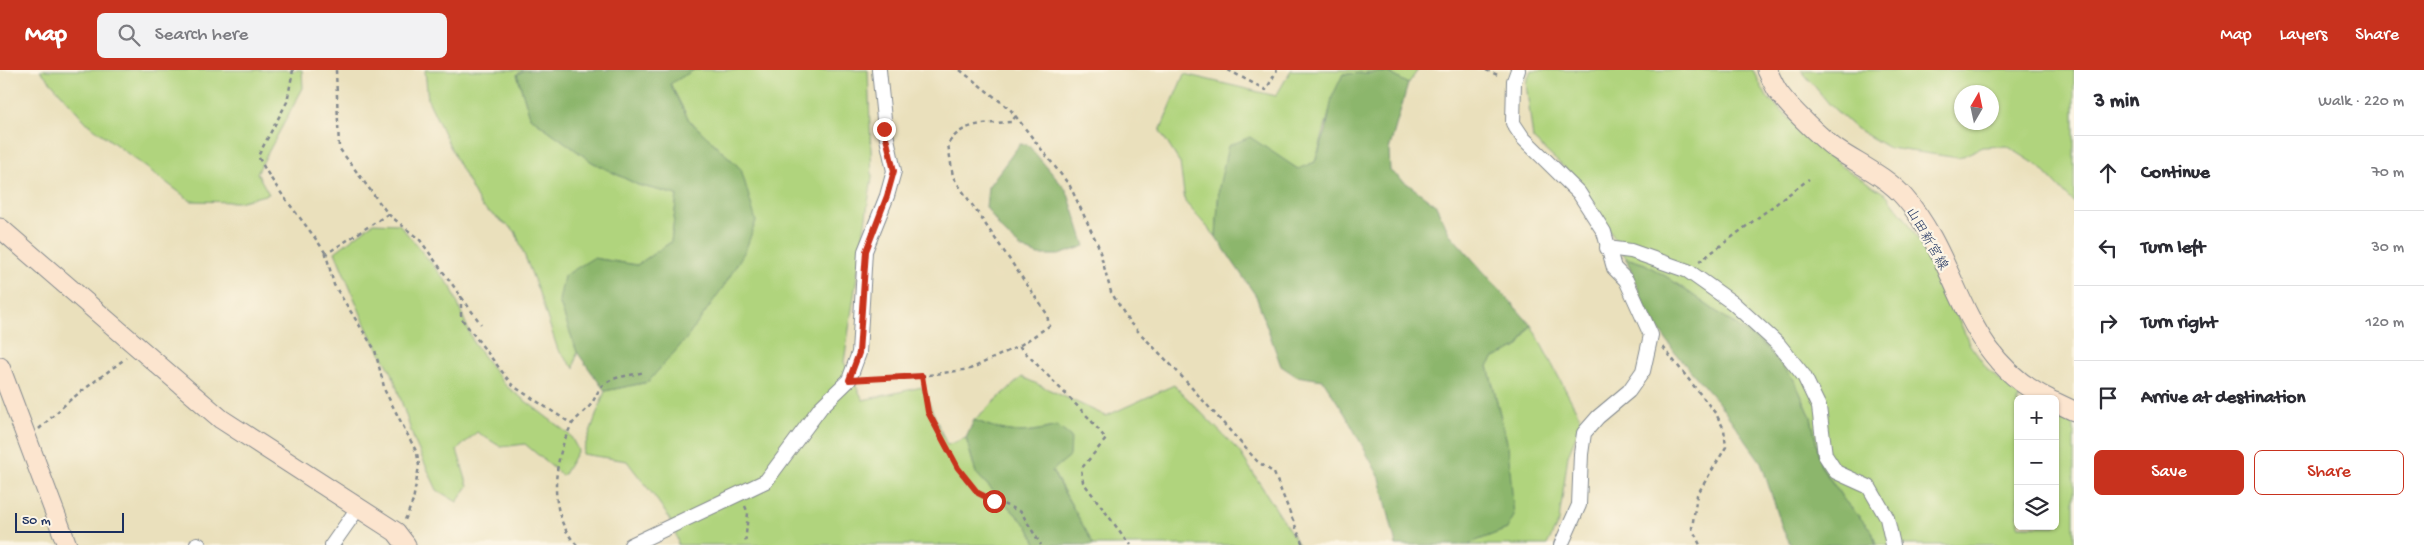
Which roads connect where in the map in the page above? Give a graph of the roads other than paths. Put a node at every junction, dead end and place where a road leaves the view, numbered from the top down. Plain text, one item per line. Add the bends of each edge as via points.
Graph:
1 (879, 70) edge
2 (1518, 70) edge
3 (1766, 70) edge
4 (0, 228) edge
5 (1607, 248) junction
6 (0, 367) edge
7 (2041, 395) edge
8 (2059, 404) edge
9 (2074, 411) edge
10 (358, 508) junction
11 (401, 539) edge
12 (67, 545) edge
13 (332, 545) edge
14 (631, 545) edge
15 (1561, 545) edge
16 (1893, 545) edge

1 - 14 street via 884,129 894,171 866,251 859,353 849,380 822,407 766,481
2 - 5 street via 1514,81 1513,124 1579,193 1604,232
3 - 7 main road, 山田新宮線 via 1779,94 1835,148 1904,196 1926,229 1972,324 1998,363 2027,388
4 - 10 main road via 221,419
5 - 15 street via 1614,268 1626,280 1651,335 1643,371 1629,391 1584,433 1579,505
5 - 16 street via 1631,251 1688,271 1734,303 1779,345 1804,376 1819,407 1825,456 1836,472 1869,487 1887,518
6 - 12 main road
8 - 9 main road
10 - 11 main road
10 - 13 street

